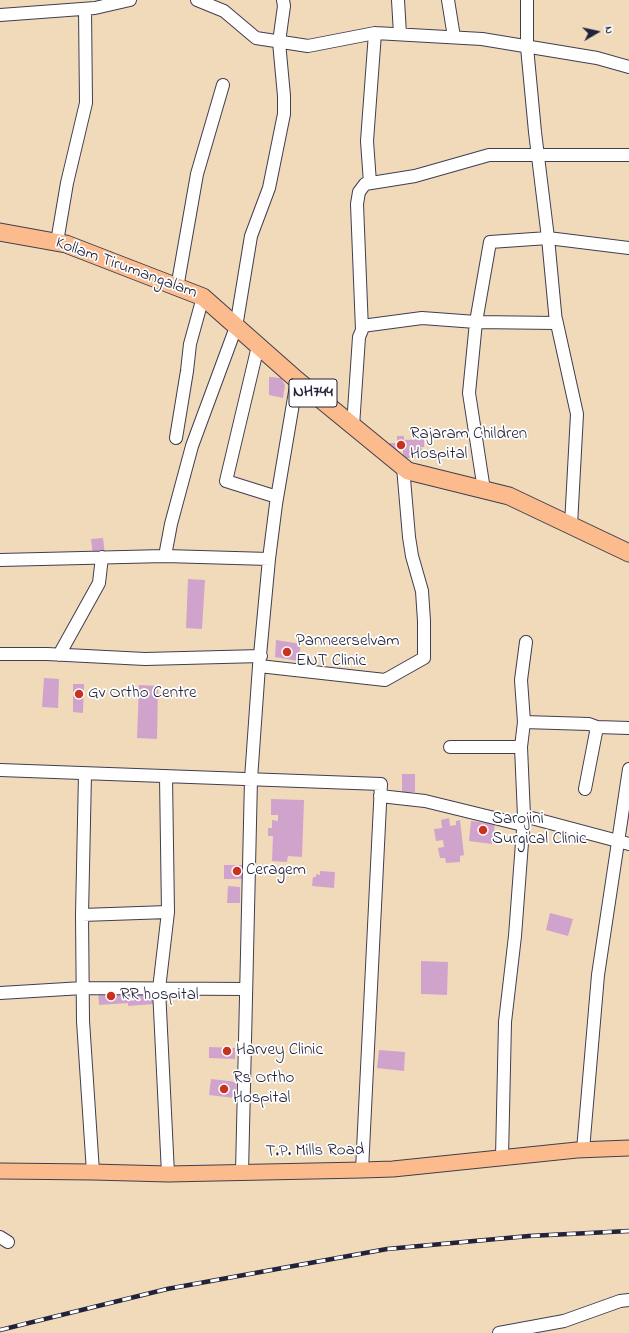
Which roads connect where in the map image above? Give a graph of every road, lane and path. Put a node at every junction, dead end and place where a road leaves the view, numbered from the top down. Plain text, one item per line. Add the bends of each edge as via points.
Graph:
1 (130, 0) edge
2 (197, 0) edge
3 (283, 0) edge
4 (398, 0) edge
5 (448, 0) edge
6 (527, 0) edge
7 (92, 6) edge
8 (0, 16) edge
9 (375, 33) junction
10 (400, 34) junction
11 (454, 37) junction
12 (279, 42) junction
13 (527, 46) junction
14 (629, 66) edge
15 (223, 85) dead end
16 (537, 155) junction
17 (629, 155) edge
18 (370, 183) junction
19 (0, 232) edge
20 (548, 238) junction
21 (57, 242) junction
22 (629, 248) edge
23 (177, 288) junction
24 (203, 297) junction
25 (556, 319) junction
26 (476, 322) junction
27 (362, 326) junction
28 (236, 327) junction
29 (258, 346) junction
30 (297, 380) junction
31 (353, 426) junction
32 (176, 438) dead end
33 (402, 467) junction
34 (484, 490) junction
35 (277, 497) junction
36 (571, 525) junction
37 (629, 553) edge
38 (165, 556) junction
39 (102, 558) junction
40 (269, 559) junction
41 (0, 560) edge
42 (526, 642) dead end
43 (0, 654) edge
44 (59, 655) junction
45 (260, 661) junction
46 (524, 722) junction
47 (596, 727) junction
48 (629, 728) edge
49 (450, 747) dead end
50 (521, 747) junction
51 (629, 769) edge
52 (0, 770) edge
53 (85, 774) junction
54 (166, 777) junction
55 (251, 780) junction
56 (585, 789) dead end
57 (380, 796) junction
58 (523, 821) junction
59 (624, 843) edge
60 (168, 912) junction
61 (82, 915) junction
62 (83, 988) junction
63 (159, 989) junction
64 (246, 989) junction
65 (0, 993) edge
66 (629, 1148) edge
67 (583, 1150) junction
68 (502, 1157) junction
69 (362, 1170) junction
70 (0, 1171) edge
71 (93, 1172) junction
72 (242, 1172) junction
73 (168, 1174) junction
74 (629, 1300) edge
75 (530, 1330) edge
76 (498, 1333) edge

1 - 7 street
2 - 12 street via 224,12 256,38
3 - 12 street
4 - 10 street
5 - 11 street
6 - 13 street
7 - 8 street
7 - 21 street via 86,103 67,182
9 - 10 street
9 - 12 street via 308,46
9 - 18 street via 367,141
10 - 11 street
11 - 13 street
12 - 28 street via 284,114 268,188 251,236
13 - 14 street
13 - 16 street
15 - 23 street via 197,174
16 - 17 street
16 - 18 street via 489,155 415,176
16 - 20 street
18 - 27 street via 365,184 360,192 357,204
19 - 21 highway, Kollam Tirumangalam / NH744
20 - 22 street
20 - 25 street
20 - 26 street via 490,242
21 - 23 highway, Kollam Tirumangalam / NH744
23 - 24 highway, Kollam Tirumangalam / NH744
24 - 28 highway, Kollam Tirumangalam / NH744
24 - 32 street via 190,344
25 - 26 street via 556,323
25 - 36 street via 577,414
26 - 27 street via 422,318
26 - 34 street via 469,393
27 - 31 street via 359,337
28 - 29 highway, Kollam Tirumangalam / NH744
28 - 38 street via 192,446
29 - 30 highway, Kollam Tirumangalam / NH744
29 - 35 street via 226,480
30 - 31 highway, Kollam Tirumangalam / NH744
30 - 35 street
31 - 33 highway, Kollam Tirumangalam / NH744
33 - 34 highway, Kollam Tirumangalam / NH744 via 408,471
33 - 45 street via 412,556 422,591 424,658 385,680
34 - 36 highway, Kollam Tirumangalam / NH744 via 509,496
35 - 40 street
36 - 37 highway, Kollam Tirumangalam / NH744
38 - 39 street
38 - 40 street
39 - 41 street
39 - 44 street via 99,583
40 - 45 street
42 - 46 street via 521,680
43 - 44 street
44 - 45 street
45 - 55 street
46 - 47 street via 589,724
46 - 50 street
47 - 48 street
47 - 56 street
49 - 50 street
50 - 58 street
51 - 59 street
52 - 53 street
53 - 54 street
53 - 61 street
54 - 55 street
54 - 60 street
55 - 57 street via 381,784
55 - 64 street
57 - 58 street via 425,801
57 - 69 street
58 - 59 street
58 - 68 street via 515,936 505,1022
59 - 67 street via 598,975
60 - 61 street
60 - 63 street
61 - 62 street
62 - 63 street
62 - 65 street
62 - 71 street
63 - 64 street
63 - 73 street
64 - 72 street
66 - 67 main road, T.P. Mills Road
67 - 68 main road, T.P. Mills Road
68 - 69 main road, T.P. Mills Road
69 - 72 main road, T.P. Mills Road
70 - 71 main road, T.P. Mills Road
71 - 73 main road, T.P. Mills Road
72 - 73 main road, T.P. Mills Road
74 - 75 street
75 - 76 street

